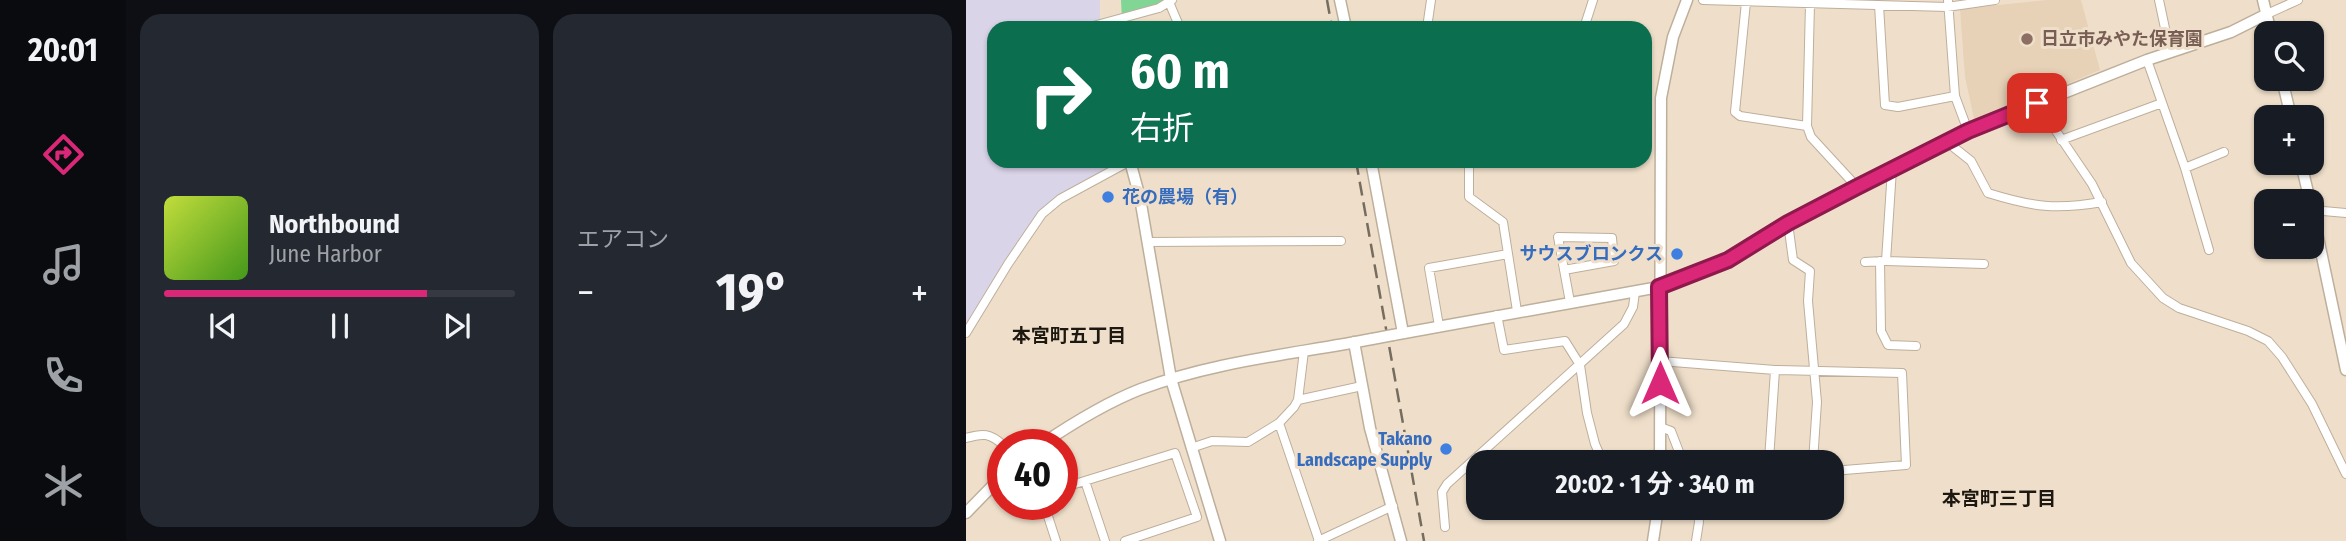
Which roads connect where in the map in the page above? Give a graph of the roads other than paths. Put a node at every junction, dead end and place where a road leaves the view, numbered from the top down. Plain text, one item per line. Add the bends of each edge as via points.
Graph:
1 (1340, 0) edge
2 (1431, 0) edge
3 (1593, 0) edge
4 (1687, 0) edge
5 (1703, 0) edge
6 (1995, 0) edge
7 (2159, 0) edge
8 (2263, 0) edge
9 (2298, 0) edge
10 (1171, 1) edge
11 (1775, 1) edge
12 (1746, 2) junction
13 (1868, 2) edge
14 (1947, 3) edge
15 (1810, 4) junction
16 (1879, 5) junction
17 (2267, 14) junction
18 (1116, 21) edge
19 (1178, 21) edge
20 (1344, 21) edge
21 (1428, 21) edge
22 (1586, 21) edge
23 (2269, 21) edge
24 (2170, 52) junction
25 (2147, 60) junction
26 (1955, 96) junction
27 (2037, 103) junction
28 (2162, 103) junction
29 (1807, 126) junction
30 (1968, 131) junction
31 (2061, 140) junction
32 (1947, 142) junction
33 (2224, 152) dead end
34 (1117, 168) edge
35 (1132, 168) edge
36 (1372, 168) edge
37 (1469, 168) edge
38 (2185, 168) junction
39 (1892, 169) junction
40 (1857, 187) junction
41 (2102, 202) junction
42 (2324, 210) edge
43 (2346, 213) edge
44 (1788, 223) junction
45 (1341, 241) dead end
46 (1147, 242) junction
47 (2209, 250) dead end
48 (1508, 254) junction
49 (2323, 259) edge
50 (1883, 261) junction
51 (1865, 262) dead end
52 (1984, 264) dead end
53 (1564, 271) junction
54 (1659, 287) junction
55 (1635, 292) junction
56 (1570, 302) junction
57 (1517, 312) junction
58 (1497, 315) junction
59 (1439, 326) junction
60 (966, 333) edge
61 (1398, 334) junction
62 (1354, 342) junction
63 (1916, 346) dead end
64 (1304, 351) junction
65 (1660, 361) junction
66 (1580, 365) junction
67 (1775, 370) junction
68 (2346, 370) edge
69 (1814, 371) junction
70 (1171, 379) junction
71 (1362, 386) junction
72 (1298, 400) junction
73 (1279, 423) junction
74 (1660, 427) junction
75 (1067, 429) edge
76 (987, 434) edge
77 (966, 438) edge
78 (1191, 448) junction
79 (1598, 450) edge
80 (1660, 450) edge
81 (1678, 450) edge
82 (1771, 450) edge
83 (1814, 450) edge
84 (1844, 470) edge
85 (2346, 474) edge
86 (1085, 481) junction
87 (1078, 483) edge
88 (987, 491) edge
89 (1393, 506) junction
90 (966, 513) edge
91 (1049, 520) edge
92 (1656, 520) edge
93 (1699, 520) edge
94 (1445, 527) dead end
95 (1056, 541) edge
96 (1105, 541) edge
97 (1125, 541) edge
98 (1220, 541) edge
99 (1318, 541) edge
100 (1401, 541) edge
101 (1653, 541) edge
102 (1696, 541) edge

1 - 20 street
2 - 21 street
3 - 22 street
4 - 54 street via 1673,37 1661,97
5 - 12 street
6 - 14 street
7 - 24 street
8 - 17 street
9 - 17 street
10 - 18 street
10 - 19 street
11 - 12 street
11 - 15 street
12 - 29 street via 1735,112
13 - 15 street
13 - 16 street
14 - 16 street
14 - 26 street
15 - 29 street
16 - 26 street via 1885,105 1898,107
17 - 23 street
17 - 24 street via 2231,32
24 - 25 street
25 - 27 street
25 - 28 street
26 - 30 street
27 - 30 street
27 - 31 street
28 - 31 street
28 - 38 street
29 - 40 street via 1811,137
30 - 32 street
31 - 41 street
32 - 39 street
32 - 41 street via 1971,161 1988,193 2027,205 2066,208
33 - 38 street
34 - 60 street via 1042,214
35 - 46 street
36 - 61 street
37 - 48 street via 1469,197 1503,222
38 - 47 street
39 - 40 street
39 - 50 street
40 - 44 street
41 - 85 street via 2132,263 2163,298 2268,341 2312,404
42 - 43 street
44 - 54 street via 1728,260
44 - 69 street via 1793,260 1810,271
45 - 46 street
46 - 70 street
48 - 57 street
48 - 59 street via 1429,268
49 - 68 street
50 - 51 street
50 - 52 street
50 - 63 street via 1881,331 1888,345
53 - 53 street via 1558,237 1612,238 1614,261
53 - 56 street
54 - 55 street
54 - 65 street
55 - 56 street
55 - 66 street via 1630,316
56 - 57 street
57 - 58 street
58 - 59 street
58 - 66 street via 1504,350 1565,341
59 - 61 street
61 - 62 street, bridge
62 - 64 street
62 - 71 street
64 - 70 street
64 - 72 street
65 - 67 street
65 - 74 street
66 - 79 street
66 - 94 street via 1447,484 1442,492
67 - 69 street
67 - 82 street
69 - 83 street
69 - 84 street via 1902,373 1906,465
70 - 75 street via 1106,405
70 - 78 street
71 - 72 street
71 - 89 street
72 - 73 street
73 - 78 street via 1248,442 1212,441
73 - 99 street
74 - 80 street
74 - 81 street via 1671,430
76 - 77 street
78 - 98 street
86 - 87 street
86 - 96 street
86 - 97 street via 1175,453 1197,517
88 - 90 street
89 - 99 street
89 - 100 street
91 - 95 street
92 - 101 street
93 - 102 street

